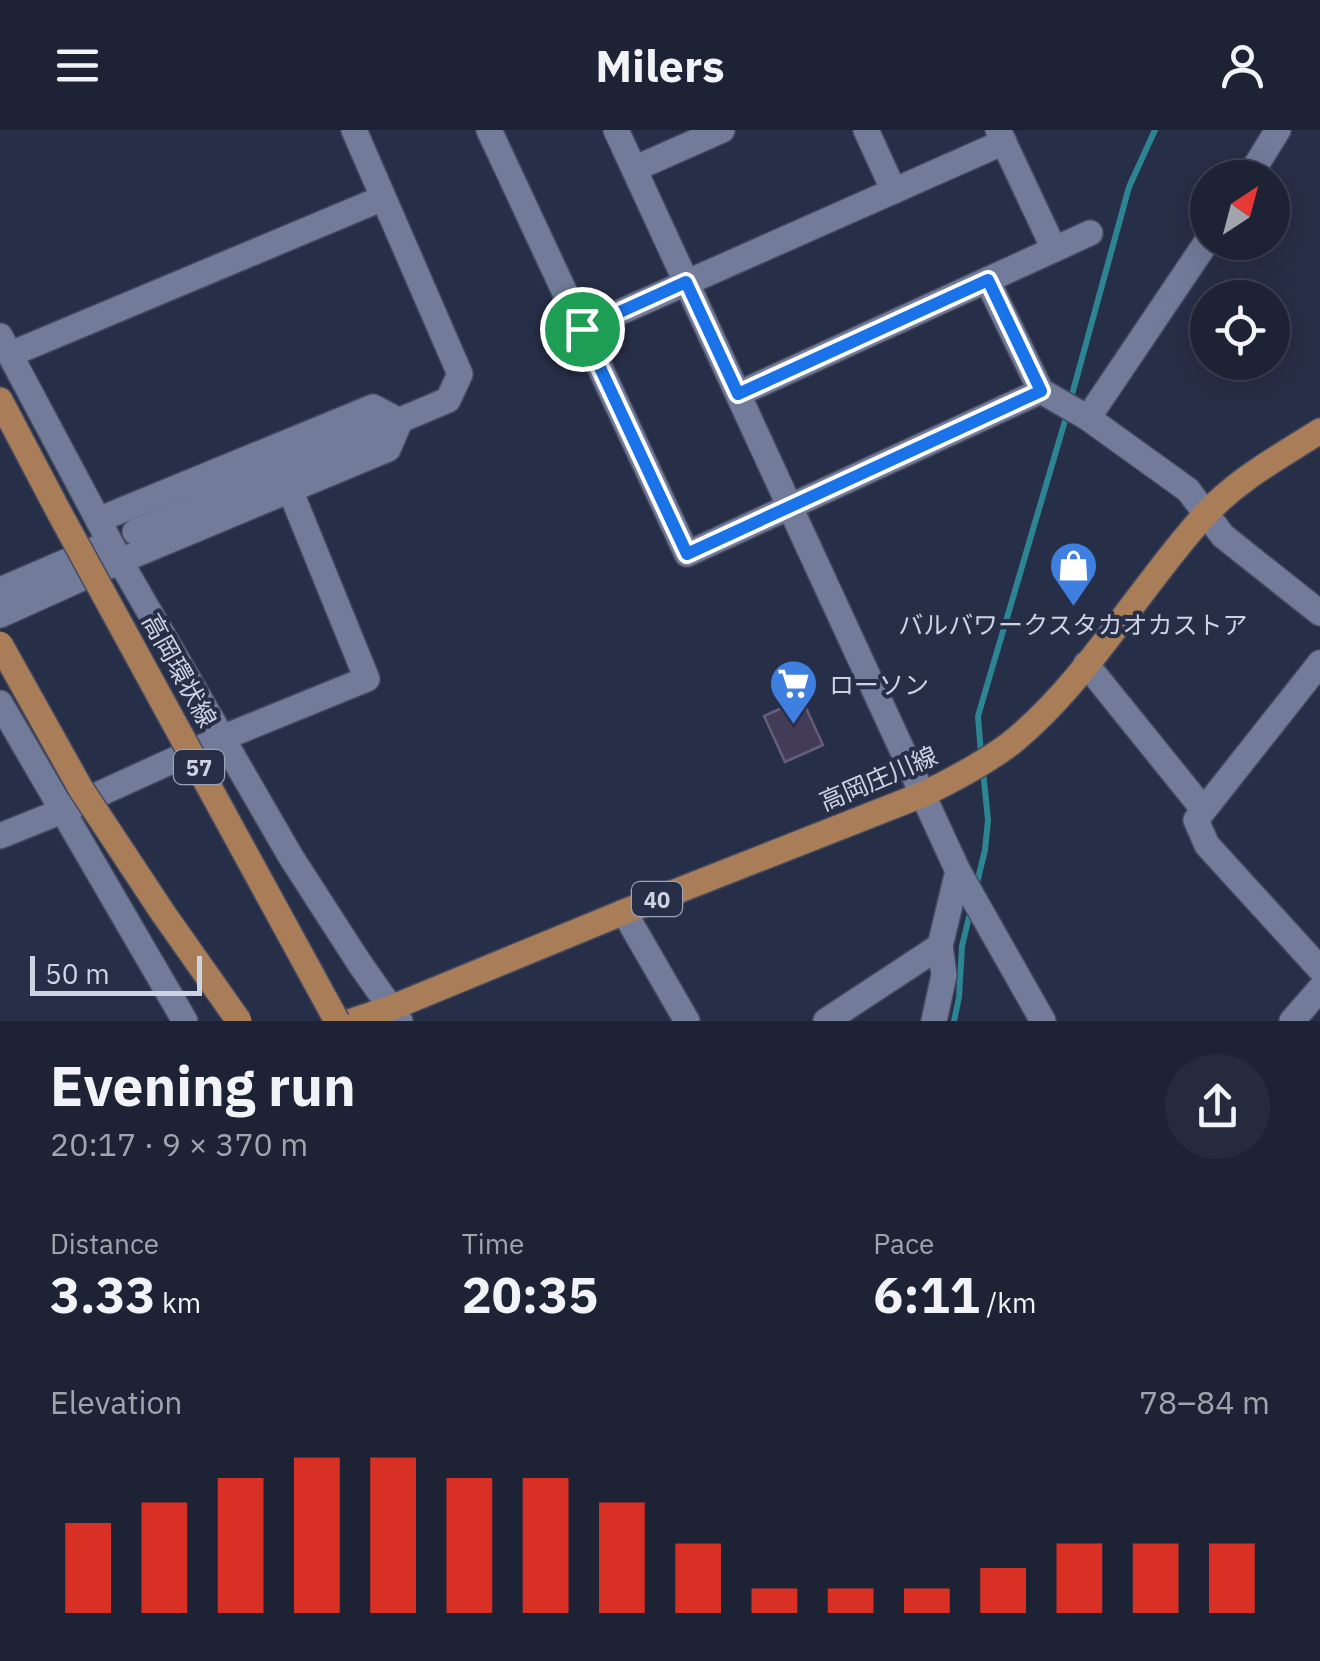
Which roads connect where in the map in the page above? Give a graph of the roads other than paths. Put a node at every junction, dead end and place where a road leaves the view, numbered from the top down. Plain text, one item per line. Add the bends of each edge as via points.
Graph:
1 (354, 130) edge
2 (489, 130) edge
3 (616, 130) edge
4 (722, 130) edge
5 (866, 130) edge
6 (1278, 130) edge
7 (1001, 136) edge
8 (1259, 160) edge
9 (634, 169) junction
10 (894, 191) junction
11 (384, 198) junction
12 (1090, 233) dead end
13 (1054, 250) junction
14 (1195, 260) edge
15 (988, 280) junction
16 (686, 282) junction
17 (582, 329) junction
18 (5, 345) edge
19 (1041, 391) junction
20 (738, 394) junction
21 (0, 400) edge
22 (1088, 418) junction
23 (400, 421) junction
24 (1320, 431) edge
25 (290, 490) junction
26 (790, 506) junction
27 (1205, 514) junction
28 (98, 520) junction
29 (136, 532) dead end
30 (110, 554) junction
31 (0, 590) edge
32 (1320, 613) edge
33 (0, 615) edge
34 (0, 644) edge
35 (1320, 663) edge
36 (1086, 664) junction
37 (0, 703) edge
38 (222, 738) junction
39 (924, 794) junction
40 (1203, 809) junction
41 (62, 811) junction
42 (0, 836) edge
43 (963, 880) junction
44 (624, 912) junction
45 (940, 946) junction
46 (1320, 969) edge
47 (1320, 989) edge
48 (396, 1014) edge
49 (185, 1021) edge
50 (239, 1021) edge
51 (337, 1021) edge
52 (352, 1021) edge
53 (687, 1021) edge
54 (826, 1021) edge
55 (934, 1021) edge
56 (1043, 1021) edge
57 (1292, 1021) edge

1 - 11 street
2 - 17 street
3 - 9 street
4 - 9 street
5 - 10 street
6 - 8 street
7 - 10 street
7 - 13 street
9 - 16 street
10 - 16 street
11 - 18 street
11 - 23 street via 460,374 448,400
12 - 13 street
13 - 15 street
14 - 22 street
15 - 19 street
15 - 20 street
16 - 17 street
16 - 20 street
17 - 26 street via 687,554
18 - 28 street
19 - 22 street
19 - 26 street
20 - 26 street
21 - 51 main road, 高岡環状線 / 57, bridge
22 - 27 street via 1188,490
23 - 25 street via 388,449
23 - 28 street via 373,407
23 - 29 street
24 - 27 main road, 高岡庄川線 / 40 via 1249,476
25 - 30 street
25 - 38 street via 367,679
26 - 39 street
27 - 32 street
27 - 36 main road, 高岡庄川線 / 40
28 - 30 street
30 - 31 street
30 - 33 street
30 - 38 street
34 - 50 main road, bridge via 81,790
35 - 40 street
36 - 39 main road, 高岡庄川線 / 40 via 1010,743
36 - 40 street
37 - 41 street
38 - 41 street
38 - 48 street
39 - 43 street
39 - 44 main road, 高岡庄川線 / 40
40 - 46 street via 1196,820 1206,844
41 - 42 street
41 - 49 street
43 - 45 street
43 - 56 street
44 - 48 main road, 高岡庄川線 / 40
44 - 53 street
45 - 54 street
45 - 55 street via 944,975
47 - 57 street
48 - 52 main road, 高岡庄川線 / 40

